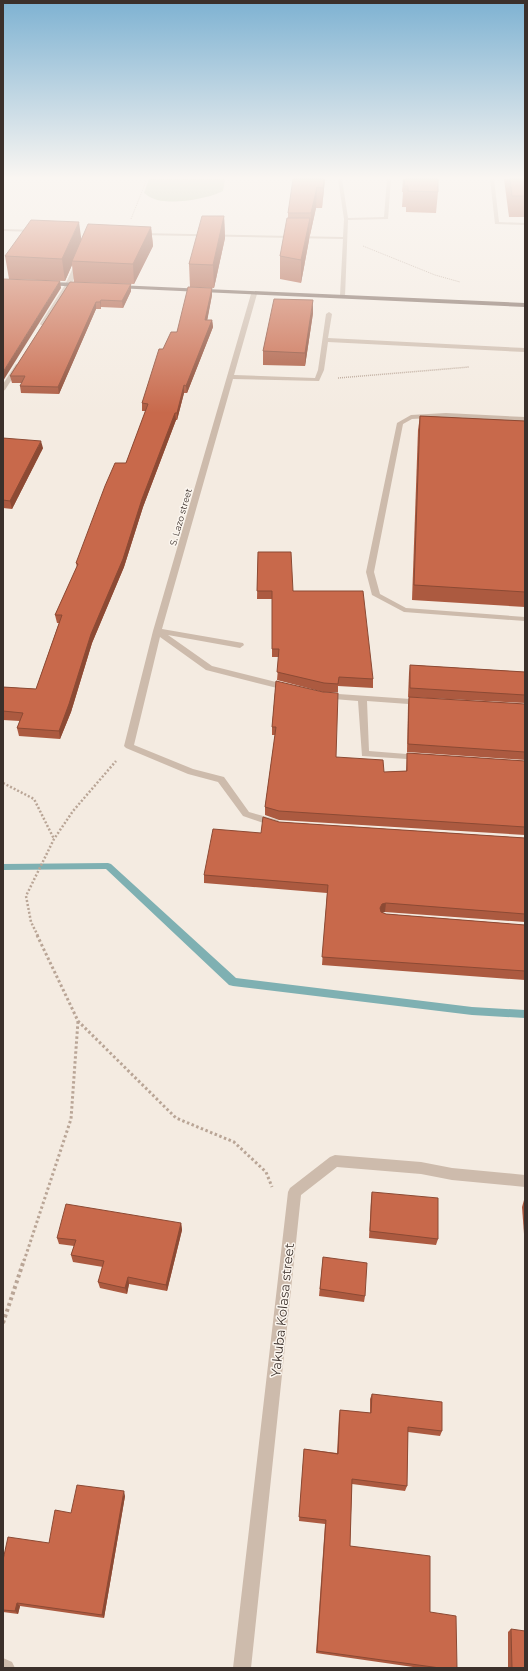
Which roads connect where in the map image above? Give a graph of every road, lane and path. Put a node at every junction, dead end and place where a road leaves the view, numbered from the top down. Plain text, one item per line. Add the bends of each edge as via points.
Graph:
1 (80, 257) edge
2 (344, 257) edge
3 (391, 257) edge
4 (39, 283) edge
5 (465, 283) dead end
6 (68, 284) junction
7 (91, 286) edge
8 (114, 287) edge
9 (254, 294) junction
10 (343, 296) junction
11 (525, 305) edge
12 (329, 314) dead end
13 (39, 330) edge
14 (325, 340) junction
15 (525, 350) edge
16 (23, 356) edge
17 (475, 367) dead end
18 (230, 377) junction
19 (317, 380) junction
20 (3, 389) edge
21 (525, 419) edge
22 (525, 619) edge
23 (157, 631) junction
24 (240, 645) dead end
25 (300, 690) edge
26 (315, 694) edge
27 (362, 698) junction
28 (432, 702) edge
29 (129, 746) junction
30 (426, 758) edge
31 (3, 783) edge
32 (287, 826) edge
33 (54, 840) junction
34 (78, 1021) junction
35 (525, 1182) edge
36 (274, 1192) dead end
37 (3, 1323) edge
38 (3, 1667) edge
39 (6, 1668) edge
40 (242, 1668) edge

1 - 6 street
2 - 10 street
3 - 5 path via 435,275
4 - 6 main road
6 - 7 main road
6 - 13 street
8 - 9 main road
9 - 10 main road
9 - 18 street, S. Lazo street
10 - 11 main road
12 - 14 street
14 - 15 street
14 - 19 street
16 - 20 street
17 - 19 path
18 - 19 street
18 - 23 street, S. Lazo street
21 - 22 street via 446,415 411,417 400,423 370,572 376,595 404,610
23 - 24 street
23 - 25 street via 208,668
23 - 29 street, S. Lazo street
26 - 27 street
27 - 28 street
27 - 30 street via 364,754
29 - 32 street via 191,772 221,779 246,814
29 - 33 path via 73,811
31 - 33 path via 34,799
33 - 34 path via 26,896 32,922
34 - 36 path via 176,1118 234,1142 266,1172
34 - 37 path via 71,1119
35 - 40 street, Yakuba Kolasa street via 421,1168 336,1161 294,1192
38 - 39 street

